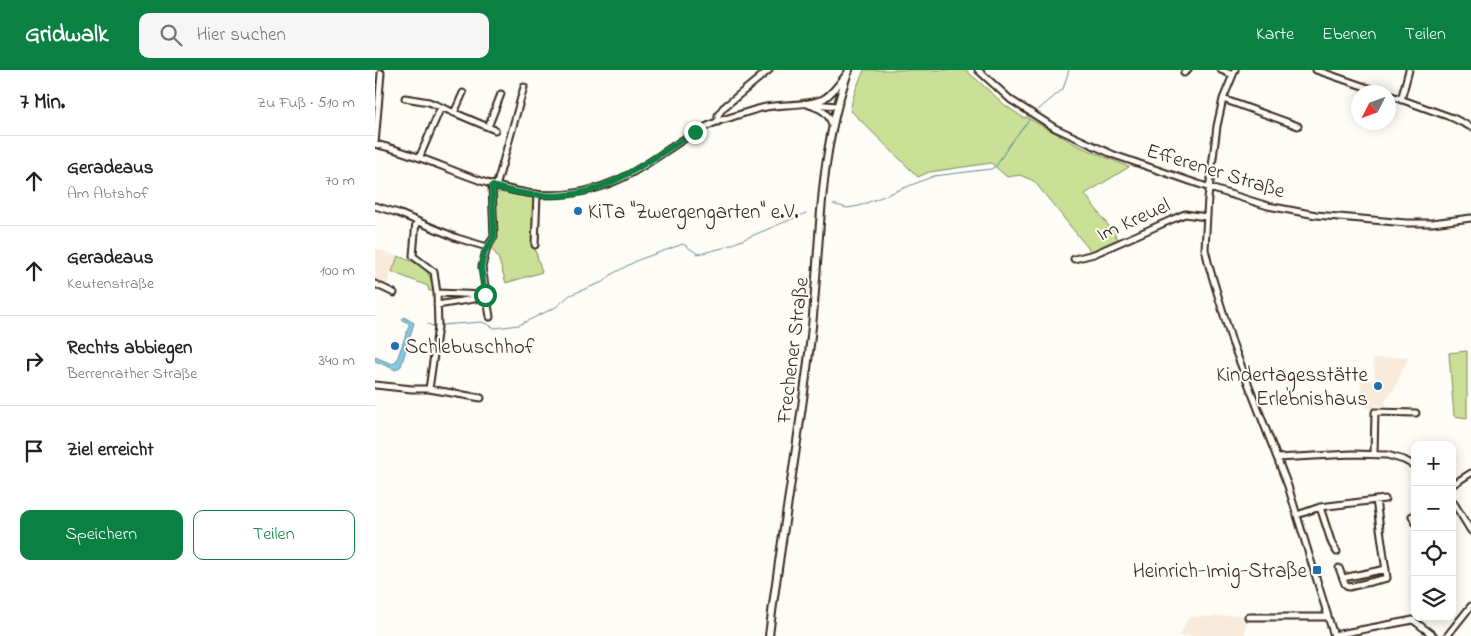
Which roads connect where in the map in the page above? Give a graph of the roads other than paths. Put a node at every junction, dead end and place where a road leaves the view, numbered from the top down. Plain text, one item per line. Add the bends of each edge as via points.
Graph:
1 (769, 70) edge
2 (978, 70) edge
3 (1221, 70) edge
4 (1316, 70) edge
5 (1409, 70) edge
6 (849, 71) edge
7 (1234, 72) edge
8 (381, 73) dead end
9 (1360, 85) edge
10 (524, 86) dead end
11 (377, 89) edge
12 (463, 93) dead end
13 (501, 94) dead end
14 (405, 98) dead end
15 (1396, 98) edge
16 (376, 99) edge
17 (1223, 100) junction
18 (1401, 100) junction
19 (804, 103) junction
20 (837, 106) junction
21 (441, 107) junction
22 (454, 113) junction
23 (719, 122) junction
24 (832, 125) junction
25 (1298, 126) dead end
26 (488, 127) junction
27 (1471, 127) edge
28 (495, 130) dead end
29 (375, 144) edge
30 (420, 156) junction
31 (494, 186) junction
32 (1209, 188) junction
33 (537, 194) junction
34 (375, 206) edge
35 (1206, 217) junction
36 (1471, 218) edge
37 (416, 221) junction
38 (535, 245) dead end
39 (487, 247) junction
40 (1074, 258) dead end
41 (375, 284) edge
42 (394, 293) dead end
43 (437, 293) junction
44 (486, 296) junction
45 (437, 305) junction
46 (490, 317) dead end
47 (375, 385) edge
48 (429, 388) junction
49 (481, 398) dead end
50 (1416, 413) dead end
51 (1374, 454) junction
52 (1277, 458) junction
53 (1411, 464) edge
54 (1471, 473) edge
55 (1456, 482) edge
56 (1385, 499) dead end
57 (1376, 500) junction
58 (1320, 507) junction
59 (1456, 507) edge
60 (1297, 515) junction
61 (1471, 531) edge
62 (1337, 552) dead end
63 (1339, 568) dead end
64 (1386, 569) junction
65 (1343, 578) junction
66 (1471, 606) edge
67 (1248, 617) dead end
68 (1329, 617) junction
69 (1411, 619) edge
70 (1417, 621) edge
71 (1334, 635) edge
72 (769, 636) edge
73 (1434, 636) edge
74 (1447, 636) edge

1 - 23 street via 723,108 718,115
2 - 32 street, Efferener Straße via 1011,100 1055,128 1114,154
3 - 7 street
4 - 9 street
5 - 18 street
6 - 19 street via 826,97
6 - 20 main road, Frechener Straße
7 - 17 street
8 - 11 street
10 - 31 street
11 - 16 street
12 - 22 street
13 - 26 street
14 - 21 street
15 - 18 street
16 - 29 street
17 - 25 street
17 - 32 street
18 - 27 street
19 - 20 street
19 - 23 street via 765,107
19 - 24 street via 825,111
20 - 24 main road, Frechener Straße
21 - 22 street
21 - 30 street
22 - 26 street
23 - 33 street via 695,132 609,184 578,194
24 - 72 main road, Frechener Straße via 825,170 808,369
26 - 28 street
29 - 30 street
30 - 31 street
31 - 33 street
31 - 39 street via 494,237
32 - 35 street
32 - 36 street, Efferener Straße via 1268,206 1311,214 1415,223
33 - 38 street
34 - 37 street
35 - 40 street, Im Kreuel via 1185,214 1094,254
35 - 52 street via 1205,249 1209,266 1234,348
37 - 39 street
37 - 43 street via 413,256 431,269
39 - 44 street via 481,267
41 - 42 street
43 - 44 street
43 - 45 street
44 - 45 street
44 - 46 street
45 - 48 street via 438,334
47 - 48 street
48 - 49 street
50 - 51 street via 1375,412
51 - 52 street
51 - 53 street via 1393,456
52 - 60 street
54 - 55 street
56 - 57 street
57 - 58 street
57 - 64 street
58 - 60 street
58 - 62 street
59 - 61 street
60 - 68 street
63 - 65 street
64 - 65 street
64 - 65 street via 1386,579 1349,587
66 - 74 street
67 - 68 street
68 - 71 street
69 - 71 street
70 - 73 street

